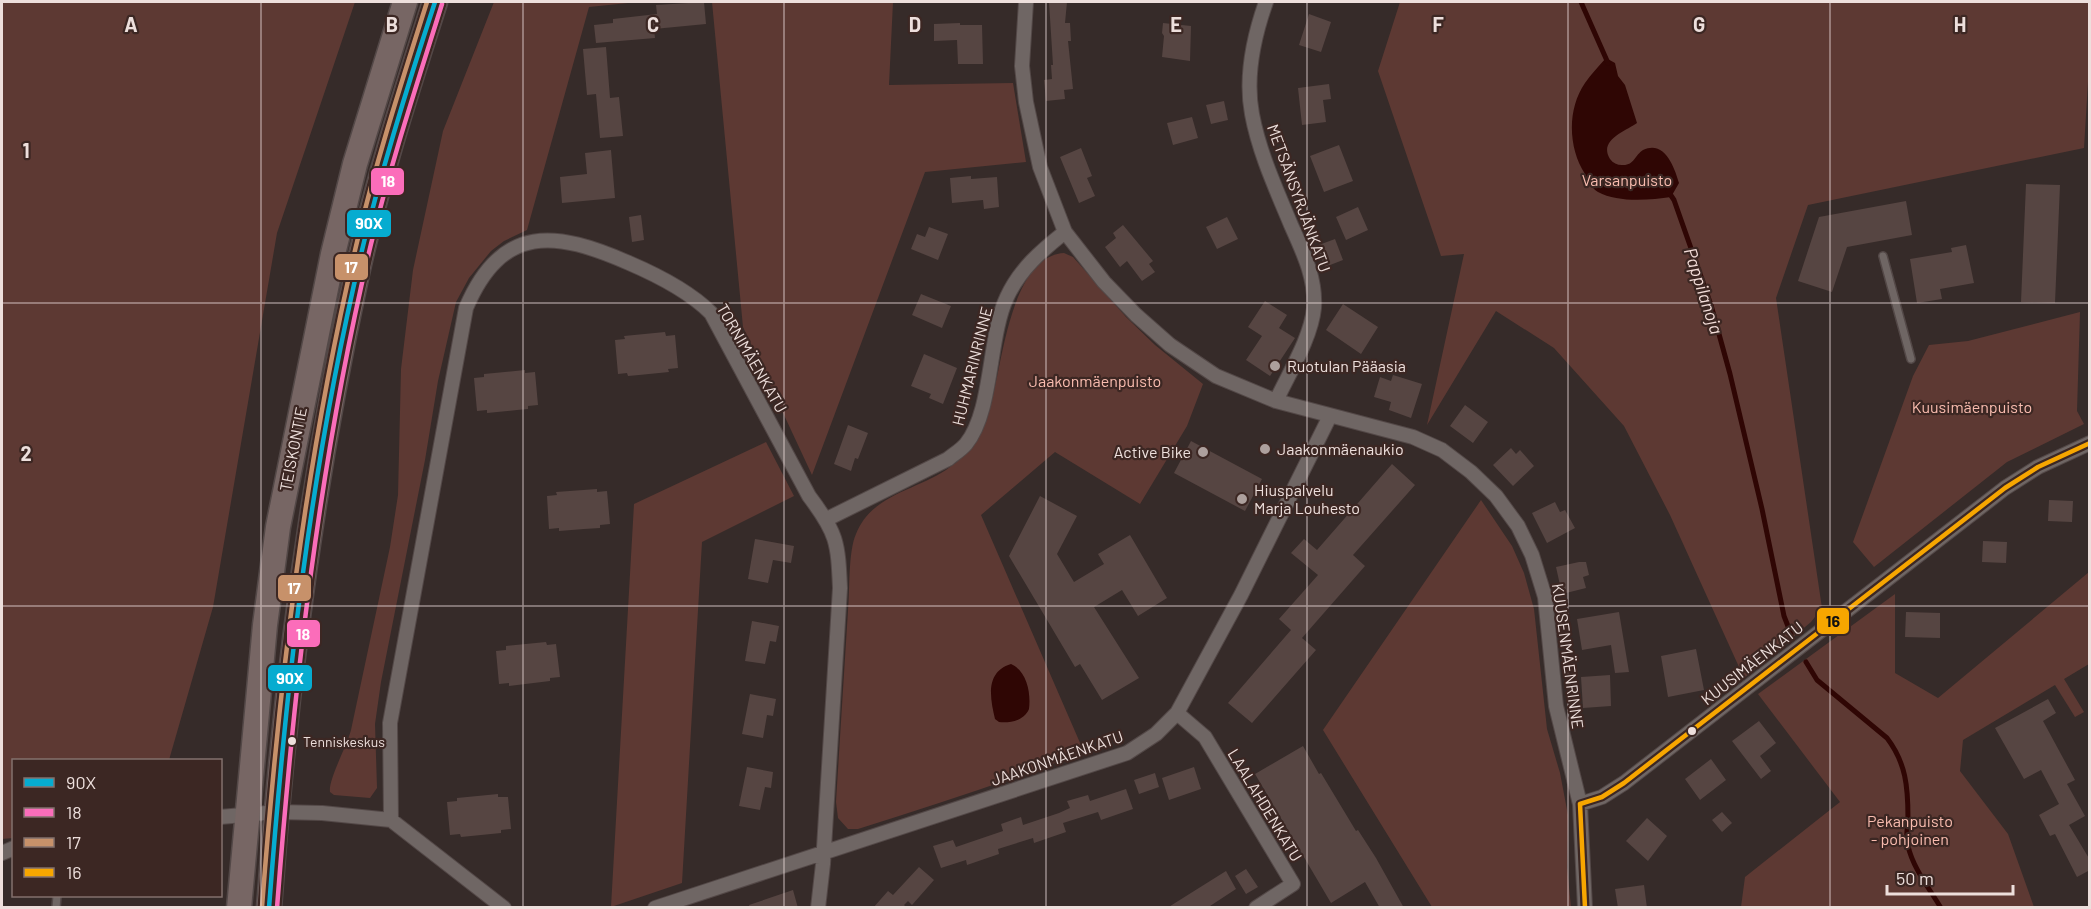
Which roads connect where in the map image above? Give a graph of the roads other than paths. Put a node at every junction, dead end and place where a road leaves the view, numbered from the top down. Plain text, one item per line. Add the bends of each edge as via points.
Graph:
1 (405, 2) edge
2 (435, 2) edge
3 (1026, 2) edge
4 (1266, 2) edge
5 (1065, 232) junction
6 (1884, 256) dead end
7 (1911, 359) dead end
8 (1276, 401) junction
9 (1330, 416) junction
10 (2090, 443) edge
11 (827, 519) junction
12 (1177, 713) junction
13 (1580, 804) junction
14 (278, 812) junction
15 (247, 815) junction
16 (222, 817) edge
17 (391, 820) junction
18 (824, 853) junction
19 (239, 908) edge
20 (268, 908) edge
21 (504, 908) edge
22 (655, 908) edge
23 (818, 908) edge
24 (1256, 908) edge
25 (1585, 908) edge

1 - 15 highway, TEISKONTIE via 355,164 328,276 280,515
2 - 14 highway, TEISKONTIE via 356,277 307,546
3 - 5 street, KUUSENMÄENRINNE via 1022,66 1026,102 1040,167
4 - 8 street, METSÄNSYRJÄNKATU via 1253,44 1251,112 1266,163 1309,267 1314,291 1312,320
5 - 8 street, KUUSENMÄENRINNE via 1104,282 1170,345 1216,376
5 - 11 street, HUHMARINRINNE via 1034,257 1006,298 982,405 965,445 948,459
6 - 7 lane
8 - 9 street, KUUSENMÄENRINNE
9 - 12 street, JAAKONMÄENKATU
9 - 13 street, KUUSENMÄENRINNE via 1413,437 1442,450 1496,496 1518,526 1542,583 1559,723
10 - 13 street, KUUSIMÄENKATU via 2005,488 1624,783 1602,797
11 - 17 street, TORNIMÄENKATU via 809,496 711,314 700,303 642,268 577,244 555,239 510,249 480,280 466,308 390,723
11 - 18 street, TORNIMÄENKATU via 838,549 840,588
12 - 18 street, JAAKONMÄENKATU via 1128,753
12 - 24 street, LAALAHDENKATU via 1204,737 1293,884
13 - 25 street, KUUSENMÄENRINNE
14 - 15 street
14 - 17 street
14 - 20 highway, TEISKONTIE
15 - 16 street
15 - 19 highway, TEISKONTIE
17 - 21 street
18 - 22 street, JAAKONMÄENKATU
18 - 23 street, TORNIMÄENKATU

